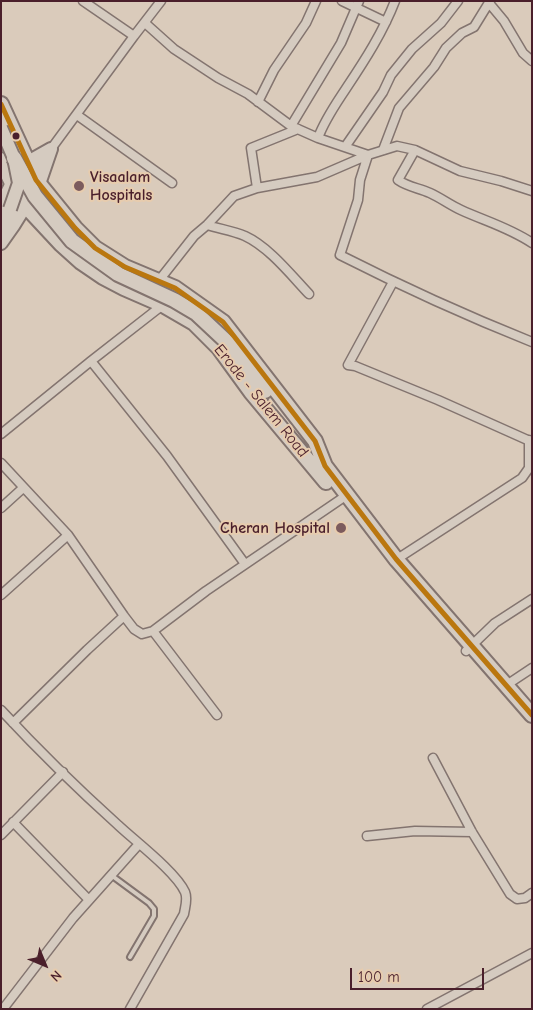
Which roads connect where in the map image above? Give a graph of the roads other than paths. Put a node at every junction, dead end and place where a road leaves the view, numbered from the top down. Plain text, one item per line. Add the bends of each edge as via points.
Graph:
1 (83, 1) edge
2 (161, 1) edge
3 (316, 1) edge
4 (342, 1) edge
5 (394, 1) edge
6 (458, 1) edge
7 (489, 2) edge
8 (358, 4) edge
9 (386, 22) junction
10 (145, 23) junction
11 (134, 36) junction
12 (532, 61) edge
13 (258, 102) junction
14 (1, 104) edge
15 (77, 115) junction
16 (1, 128) edge
17 (294, 128) junction
18 (318, 138) junction
19 (345, 147) junction
20 (52, 149) junction
21 (383, 150) junction
22 (415, 150) junction
23 (368, 155) junction
24 (19, 163) edge
25 (12, 183) junction
26 (172, 183) dead end
27 (39, 184) junction
28 (257, 188) junction
29 (532, 191) edge
30 (25, 206) junction
31 (6, 207) edge
32 (1, 225) edge
33 (208, 225) junction
34 (1, 243) edge
35 (532, 243) edge
36 (158, 281) junction
37 (393, 282) junction
38 (175, 288) junction
39 (309, 294) dead end
40 (146, 298) junction
41 (163, 305) junction
42 (532, 342) edge
43 (91, 361) junction
44 (1, 434) edge
45 (530, 441) edge
46 (1, 463) edge
47 (325, 466) junction
48 (23, 488) junction
49 (344, 497) junction
50 (1, 508) edge
51 (68, 535) junction
52 (394, 561) junction
53 (245, 564) junction
54 (1, 595) edge
55 (532, 599) edge
56 (124, 616) junction
57 (153, 631) junction
58 (468, 648) junction
59 (532, 668) edge
60 (505, 686) junction
61 (1, 710) edge
62 (217, 715) dead end
63 (532, 716) edge
64 (13, 722) junction
65 (532, 725) edge
66 (433, 758) dead end
67 (63, 772) junction
68 (14, 822) junction
69 (472, 832) junction
70 (1, 835) edge
71 (367, 836) dead end
72 (138, 844) junction
73 (111, 875) junction
74 (532, 893) edge
75 (89, 900) junction
76 (532, 953) edge
77 (130, 957) dead end
78 (439, 1006) edge
79 (3, 1009) edge
80 (130, 1009) edge
81 (427, 1009) edge

1 - 11 street
2 - 10 street
3 - 13 street
4 - 8 street
5 - 9 street
6 - 19 street via 391,75
7 - 12 street via 523,53
7 - 21 street via 474,27 446,48 399,108
8 - 9 street
8 - 17 street via 341,43
9 - 18 street via 324,122
10 - 11 street
10 - 13 street via 174,49
11 - 15 street
13 - 17 street
14 - 24 highway, Erode - Salem Road
15 - 20 street
15 - 26 street
16 - 24 main road, bridge
17 - 18 street
17 - 28 street via 251,148
18 - 19 street
19 - 23 street
20 - 24 main road
20 - 27 main road
21 - 22 street via 397,146
21 - 23 street
22 - 29 street via 460,171
22 - 35 street via 398,180
23 - 28 street via 317,177
23 - 37 street via 340,256
24 - 25 highway, Erode - Salem Road
24 - 25 main road
24 - 27 highway, Erode - Salem Road
24 - 31 main road, bridge via 19,182
24 - 47 highway, bridge via 35,196 72,241 118,274 196,313 227,342
25 - 30 highway, Erode - Salem Road
25 - 31 main road
27 - 30 main road
27 - 36 highway, Erode - Salem Road via 95,248 125,267
28 - 33 street via 234,196
30 - 34 main road
30 - 40 highway, Erode - Salem Road via 81,262
31 - 32 main road
33 - 36 street via 194,236
33 - 39 street via 251,239
36 - 38 highway, Erode - Salem Road
36 - 40 street
37 - 42 street
37 - 45 street via 348,365
38 - 41 street
38 - 47 highway, Erode - Salem Road via 223,322 315,441
40 - 41 highway, Erode - Salem Road
41 - 43 street
41 - 49 highway, Erode - Salem Road via 194,323 219,348 251,392
43 - 44 street
43 - 53 street
45 - 52 street via 529,468 522,478
46 - 48 street
47 - 49 highway, Erode - Salem Road
48 - 50 street
48 - 51 street
49 - 52 highway, Erode - Salem Road
49 - 53 street
51 - 54 street
51 - 56 street
52 - 58 highway, Erode - Salem Road
53 - 57 street
55 - 58 street via 495,623
56 - 57 street via 142,634
56 - 64 street
57 - 62 street
58 - 60 highway, Erode - Salem Road
58 - 65 highway, Erode - Salem Road
59 - 60 street
60 - 63 highway, Erode - Salem Road
61 - 64 street
64 - 67 street
66 - 69 street
67 - 68 street
67 - 72 street
68 - 70 street
68 - 75 street
69 - 71 street
69 - 74 street via 510,894 517,899
72 - 73 street
72 - 80 street via 180,884 186,894 186,903 184,914
73 - 75 street
73 - 77 lane via 154,908 154,916
75 - 79 street
76 - 78 street via 507,964
78 - 81 street

